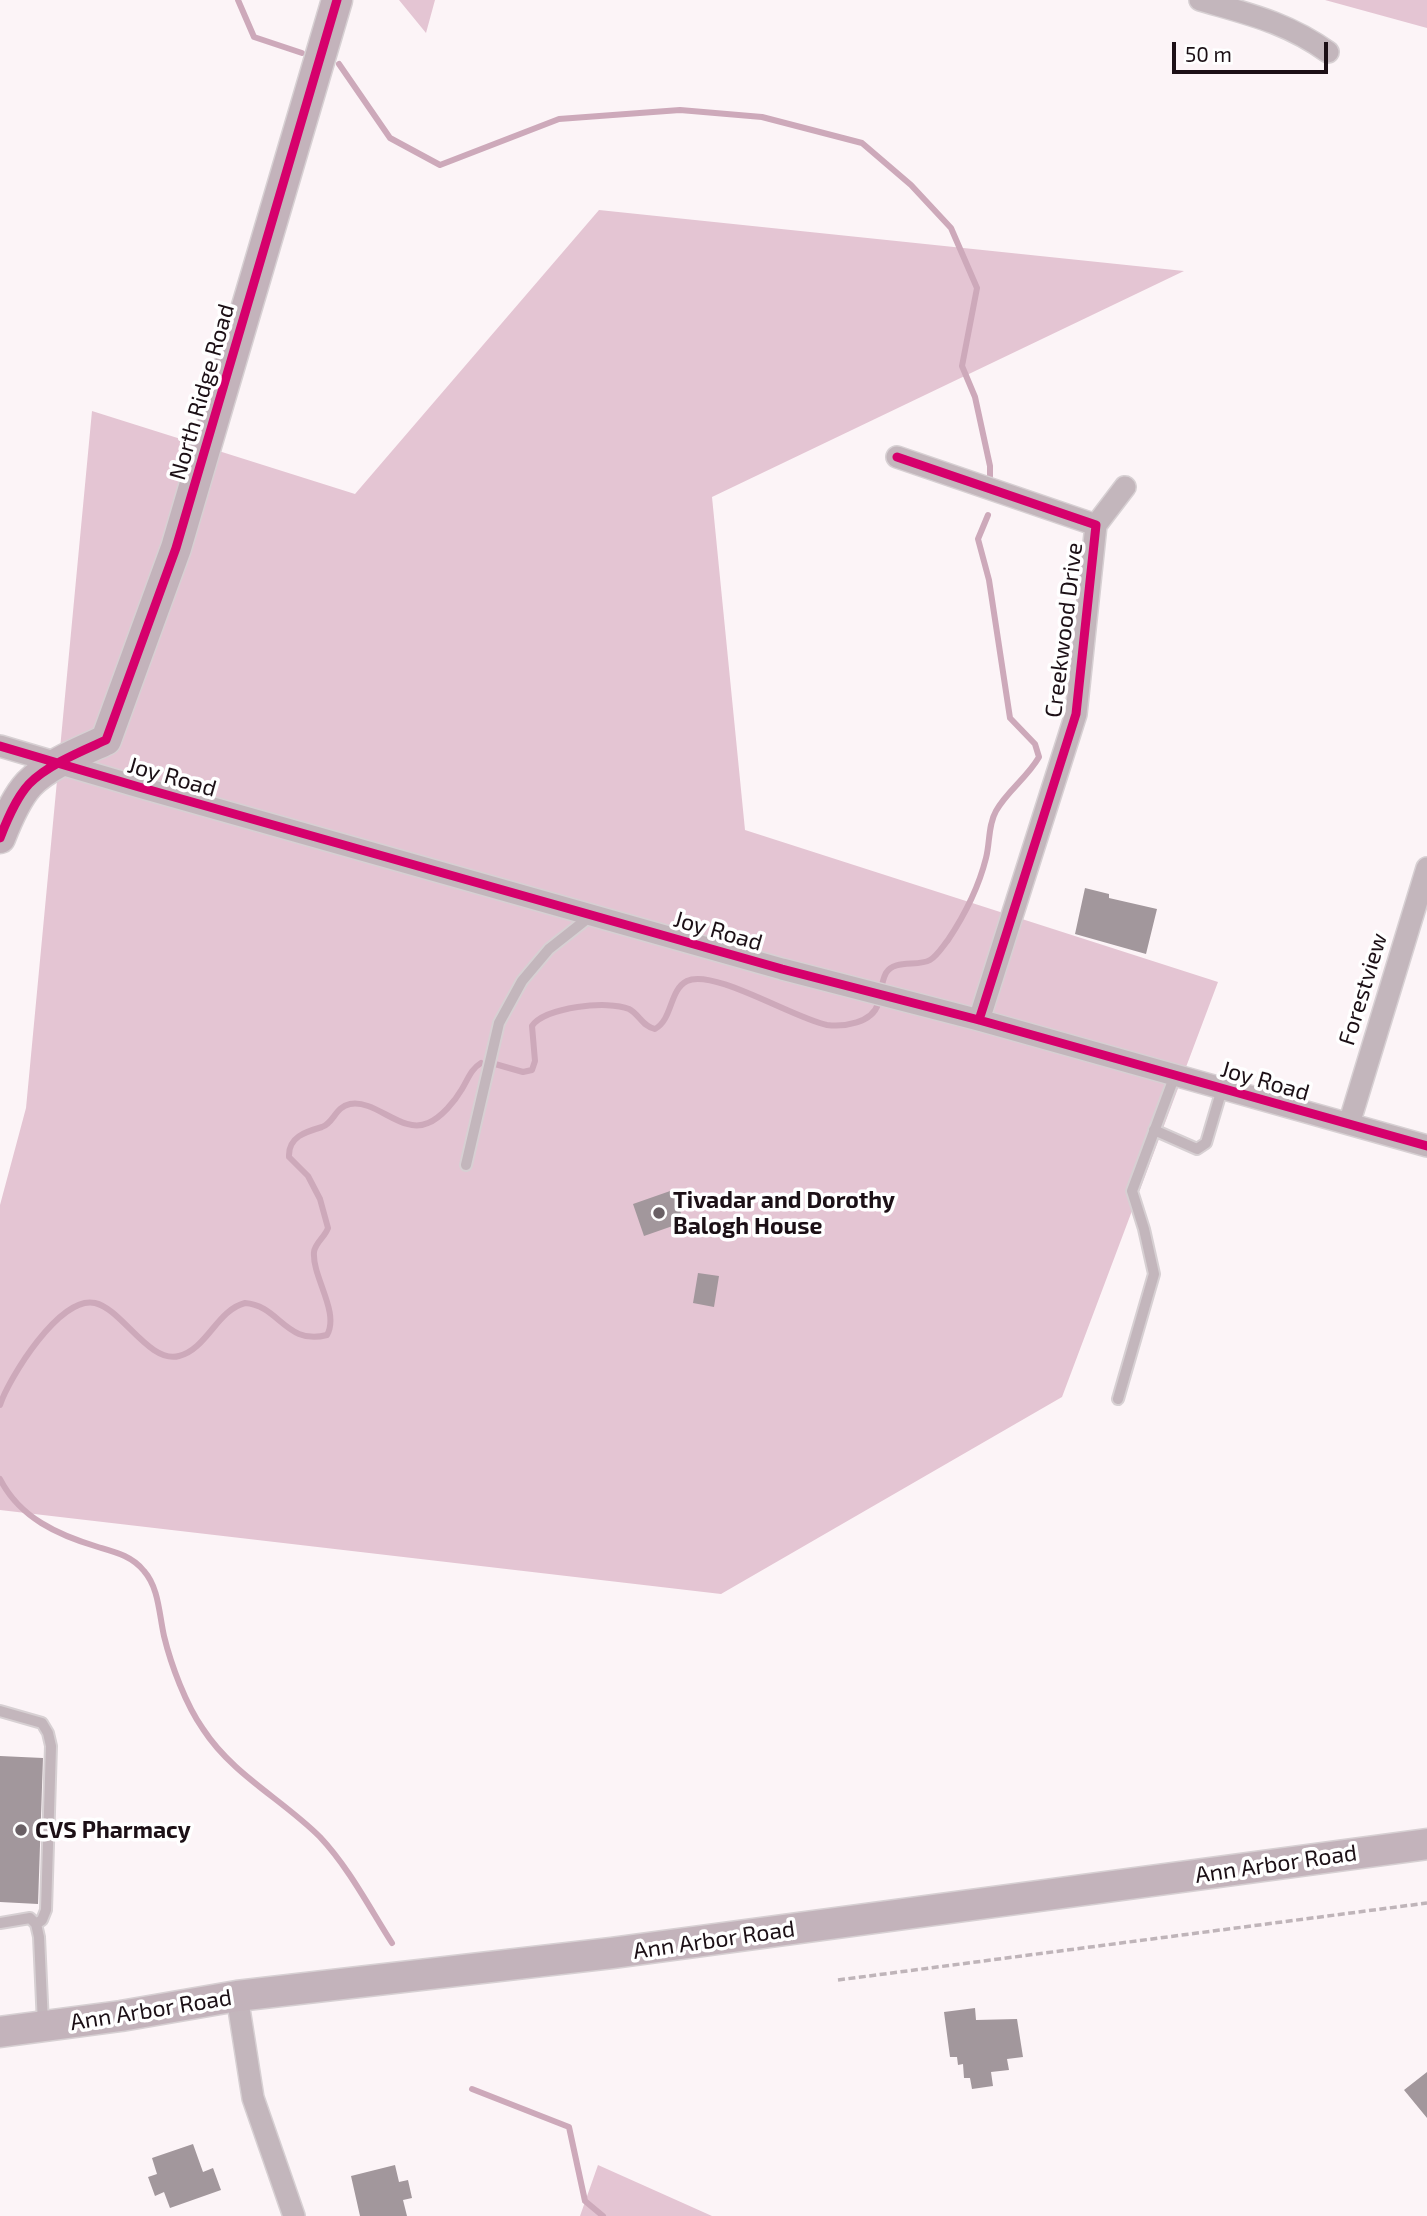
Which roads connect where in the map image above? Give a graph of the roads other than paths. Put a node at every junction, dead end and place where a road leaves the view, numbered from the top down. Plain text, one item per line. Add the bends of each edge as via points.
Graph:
1 (337, 0) edge
2 (1200, 0) edge
3 (1328, 52) dead end
4 (897, 457) dead end
5 (1125, 487) dead end
6 (1096, 526) junction
7 (0, 746) edge
8 (58, 763) junction
9 (0, 838) edge
10 (1427, 868) edge
11 (592, 915) junction
12 (979, 1020) junction
13 (1175, 1075) junction
14 (1222, 1088) junction
15 (1349, 1124) junction
16 (1154, 1130) junction
17 (1427, 1146) edge
18 (466, 1165) dead end
19 (1118, 1399) dead end
20 (0, 1711) edge
21 (1427, 1844) edge
22 (0, 1923) edge
23 (36, 1924) junction
24 (237, 1996) junction
25 (43, 2026) junction
26 (0, 2032) edge
27 (294, 2216) edge

1 - 8 main road, North Ridge Road via 176,548 116,714 106,740
2 - 3 street via 1283,25
4 - 6 street, Creekwood Drive
5 - 6 street
6 - 12 street, Creekwood Drive via 1076,714
7 - 8 street, Joy Road
8 - 9 main road, North Ridge Road via 29,784
8 - 11 street, Joy Road
10 - 15 street, Forestview
11 - 12 street, Joy Road
11 - 18 lane via 549,949 522,981 499,1023
12 - 13 street, Joy Road
13 - 14 street, Joy Road
13 - 16 lane
14 - 15 street, Joy Road
14 - 16 lane via 1206,1143 1197,1149
15 - 17 street, Joy Road
16 - 19 lane via 1132,1191 1154,1274
20 - 23 lane via 42,1723 51,1746 46,1910
21 - 24 main road, Ann Arbor Road via 612,1953
22 - 23 lane via 30,1918
23 - 25 lane
24 - 25 main road, Ann Arbor Road
24 - 27 street via 253,2098
25 - 26 main road, Ann Arbor Road

